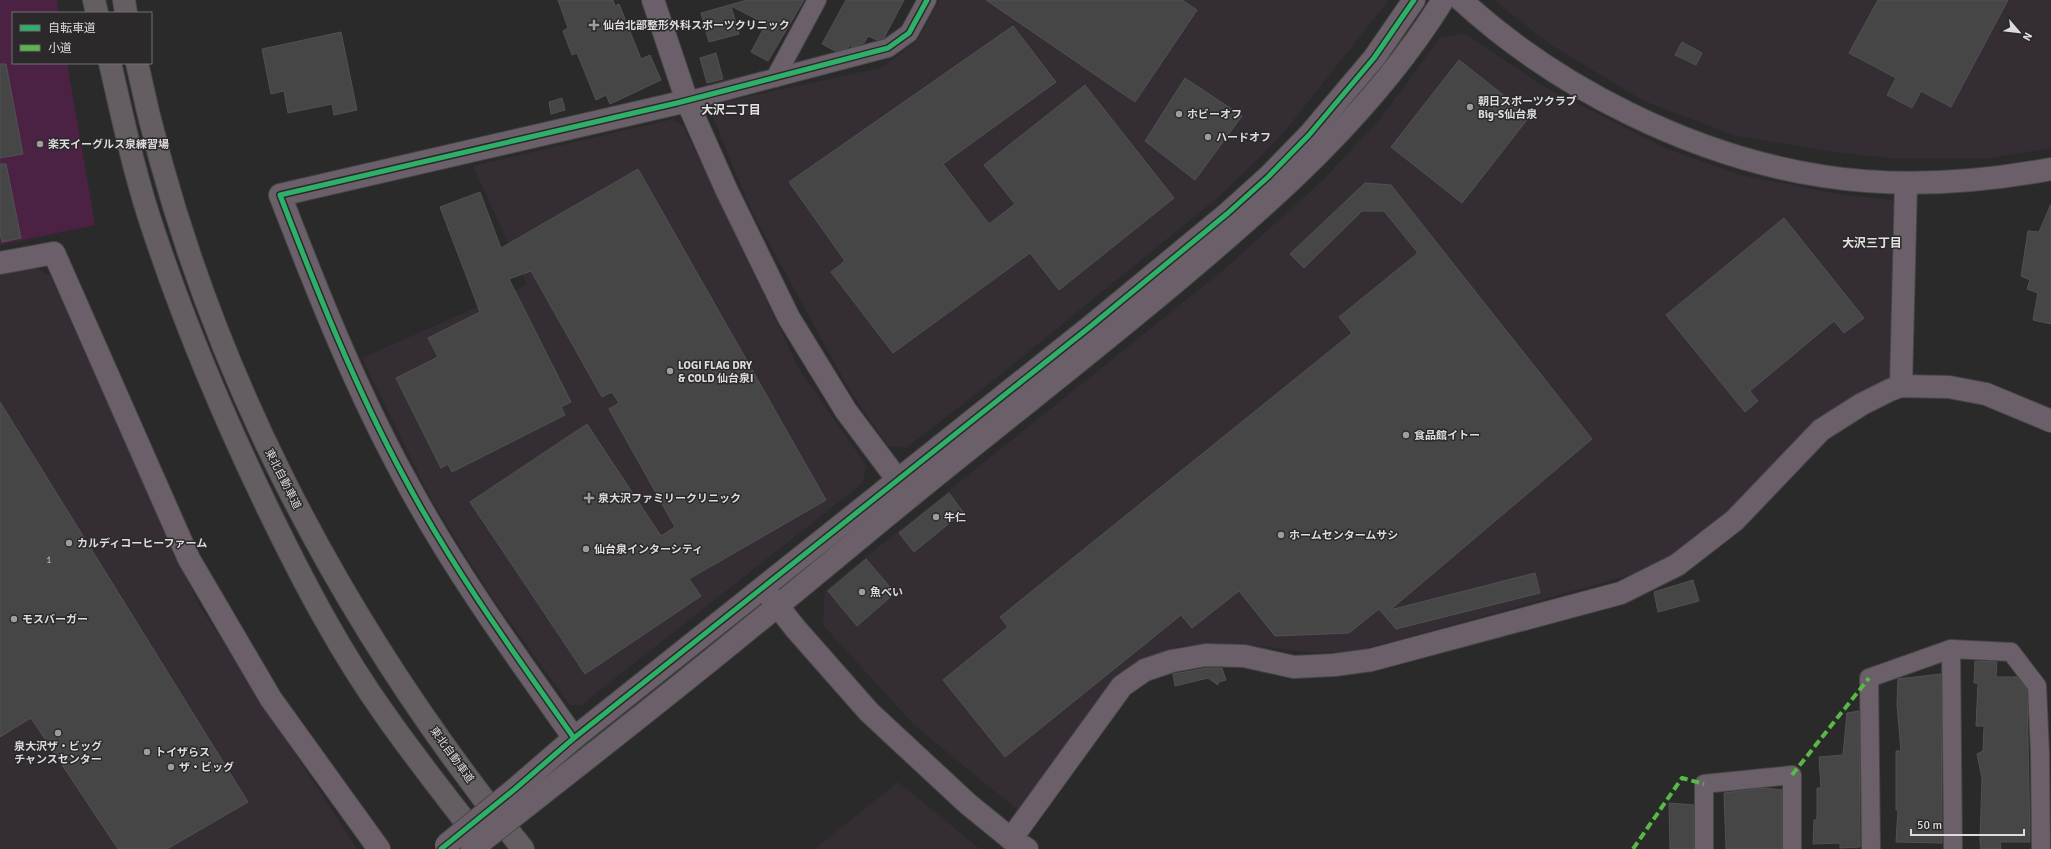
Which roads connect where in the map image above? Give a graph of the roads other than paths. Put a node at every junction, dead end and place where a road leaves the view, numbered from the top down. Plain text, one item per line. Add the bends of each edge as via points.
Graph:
1 (94, 0) edge
2 (100, 0) edge
3 (124, 0) edge
4 (653, 0) edge
5 (817, 0) edge
6 (927, 0) edge
7 (1414, 0) edge
8 (1443, 0) edge
9 (1461, 0) edge
10 (98, 12) edge
11 (102, 12) edge
12 (126, 12) edge
13 (110, 64) edge
14 (137, 64) edge
15 (775, 78) junction
16 (687, 101) junction
17 (2051, 169) edge
18 (1906, 183) junction
19 (0, 263) edge
20 (1901, 386) junction
21 (2051, 421) edge
22 (897, 479) junction
23 (762, 586) junction
24 (778, 606) junction
25 (1951, 650) junction
26 (574, 738) junction
27 (2046, 754) edge
28 (522, 797) junction
29 (1019, 844) edge
30 (443, 847) edge
31 (379, 849) edge
32 (472, 849) edge
33 (486, 849) edge
34 (523, 849) edge
35 (1704, 849) edge
36 (1792, 849) edge
37 (1871, 849) edge
38 (1953, 849) edge
39 (2041, 849) edge

1 - 10 highway
2 - 11 highway
3 - 12 highway
4 - 16 street
5 - 15 street
6 - 15 street via 909,33 888,48
7 - 22 street via 1374,58 1309,135 1268,177 1091,326
8 - 24 street via 1390,74 1323,150 1238,230 1103,343 914,493
9 - 18 street via 1559,75 1616,108 1681,136 1752,160 1822,176
13 - 33 highway via 153,231 188,329 223,414 256,484 295,564 338,641 385,716
14 - 34 highway, 東北自動車道 via 167,184 192,265 246,404 280,476 362,623 409,697
15 - 16 street
16 - 22 street via 726,189 789,318 846,411
16 - 26 street via 280,195 330,322 404,478 463,578
17 - 18 street via 1959,182
18 - 20 street
19 - 31 street via 54,254 189,559 271,699
20 - 21 street via 1950,387 1986,394
20 - 29 street via 1862,404 1821,430 1735,520 1677,564 1621,593 1372,660 1294,667 1244,656 1206,655 1172,661 1145,670 1122,686
22 - 23 street
23 - 24 street
23 - 26 street
24 - 28 street
24 - 29 street via 869,712 968,804
25 - 27 street via 2011,652 2036,686
25 - 37 street via 1869,678
25 - 38 street
26 - 28 street
27 - 39 street
28 - 30 street, bridge
28 - 32 street, bridge
35 - 36 street via 1704,784 1792,775

